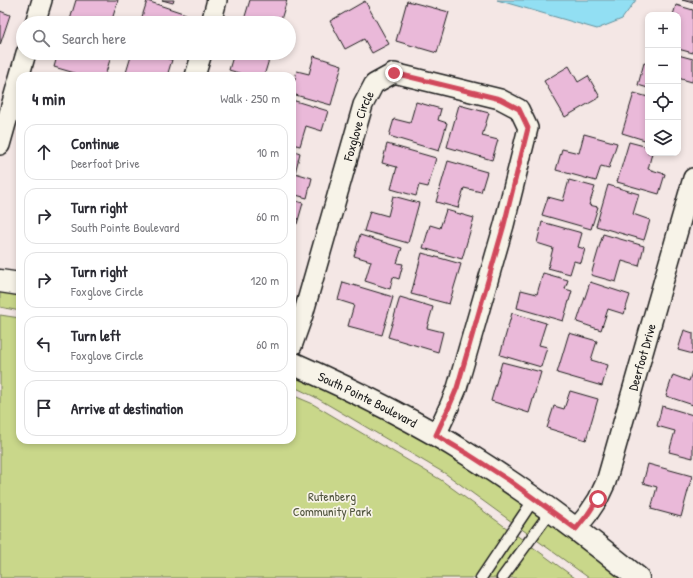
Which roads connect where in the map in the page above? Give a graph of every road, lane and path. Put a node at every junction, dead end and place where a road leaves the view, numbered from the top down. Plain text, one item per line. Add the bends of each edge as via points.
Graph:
1 (42, 0) edge
2 (217, 0) edge
3 (37, 16) edge
4 (212, 16) edge
5 (24, 60) edge
6 (200, 60) edge
7 (21, 72) edge
8 (196, 72) edge
9 (16, 88) edge
10 (0, 145) edge
11 (693, 178) edge
12 (0, 281) edge
13 (16, 283) edge
14 (296, 335) edge
15 (296, 365) edge
16 (436, 435) junction
17 (543, 505) junction
18 (576, 529) junction
19 (481, 578) edge
20 (502, 578) edge
21 (638, 578) edge

1 - 3 street
2 - 4 street
5 - 7 street
6 - 8 street
9 - 10 street
11 - 18 street, Deerfoot Drive via 606,482 598,499
12 - 13 street
14 - 16 street, Foxglove Circle via 363,105 374,84 394,73 500,99 519,109 528,128 506,218 457,388
15 - 16 street, South Pointe Boulevard via 354,391
16 - 17 street, South Pointe Boulevard via 510,481
17 - 18 street, South Pointe Boulevard
17 - 19 lane
17 - 20 lane
18 - 21 street, South Pointe Boulevard

